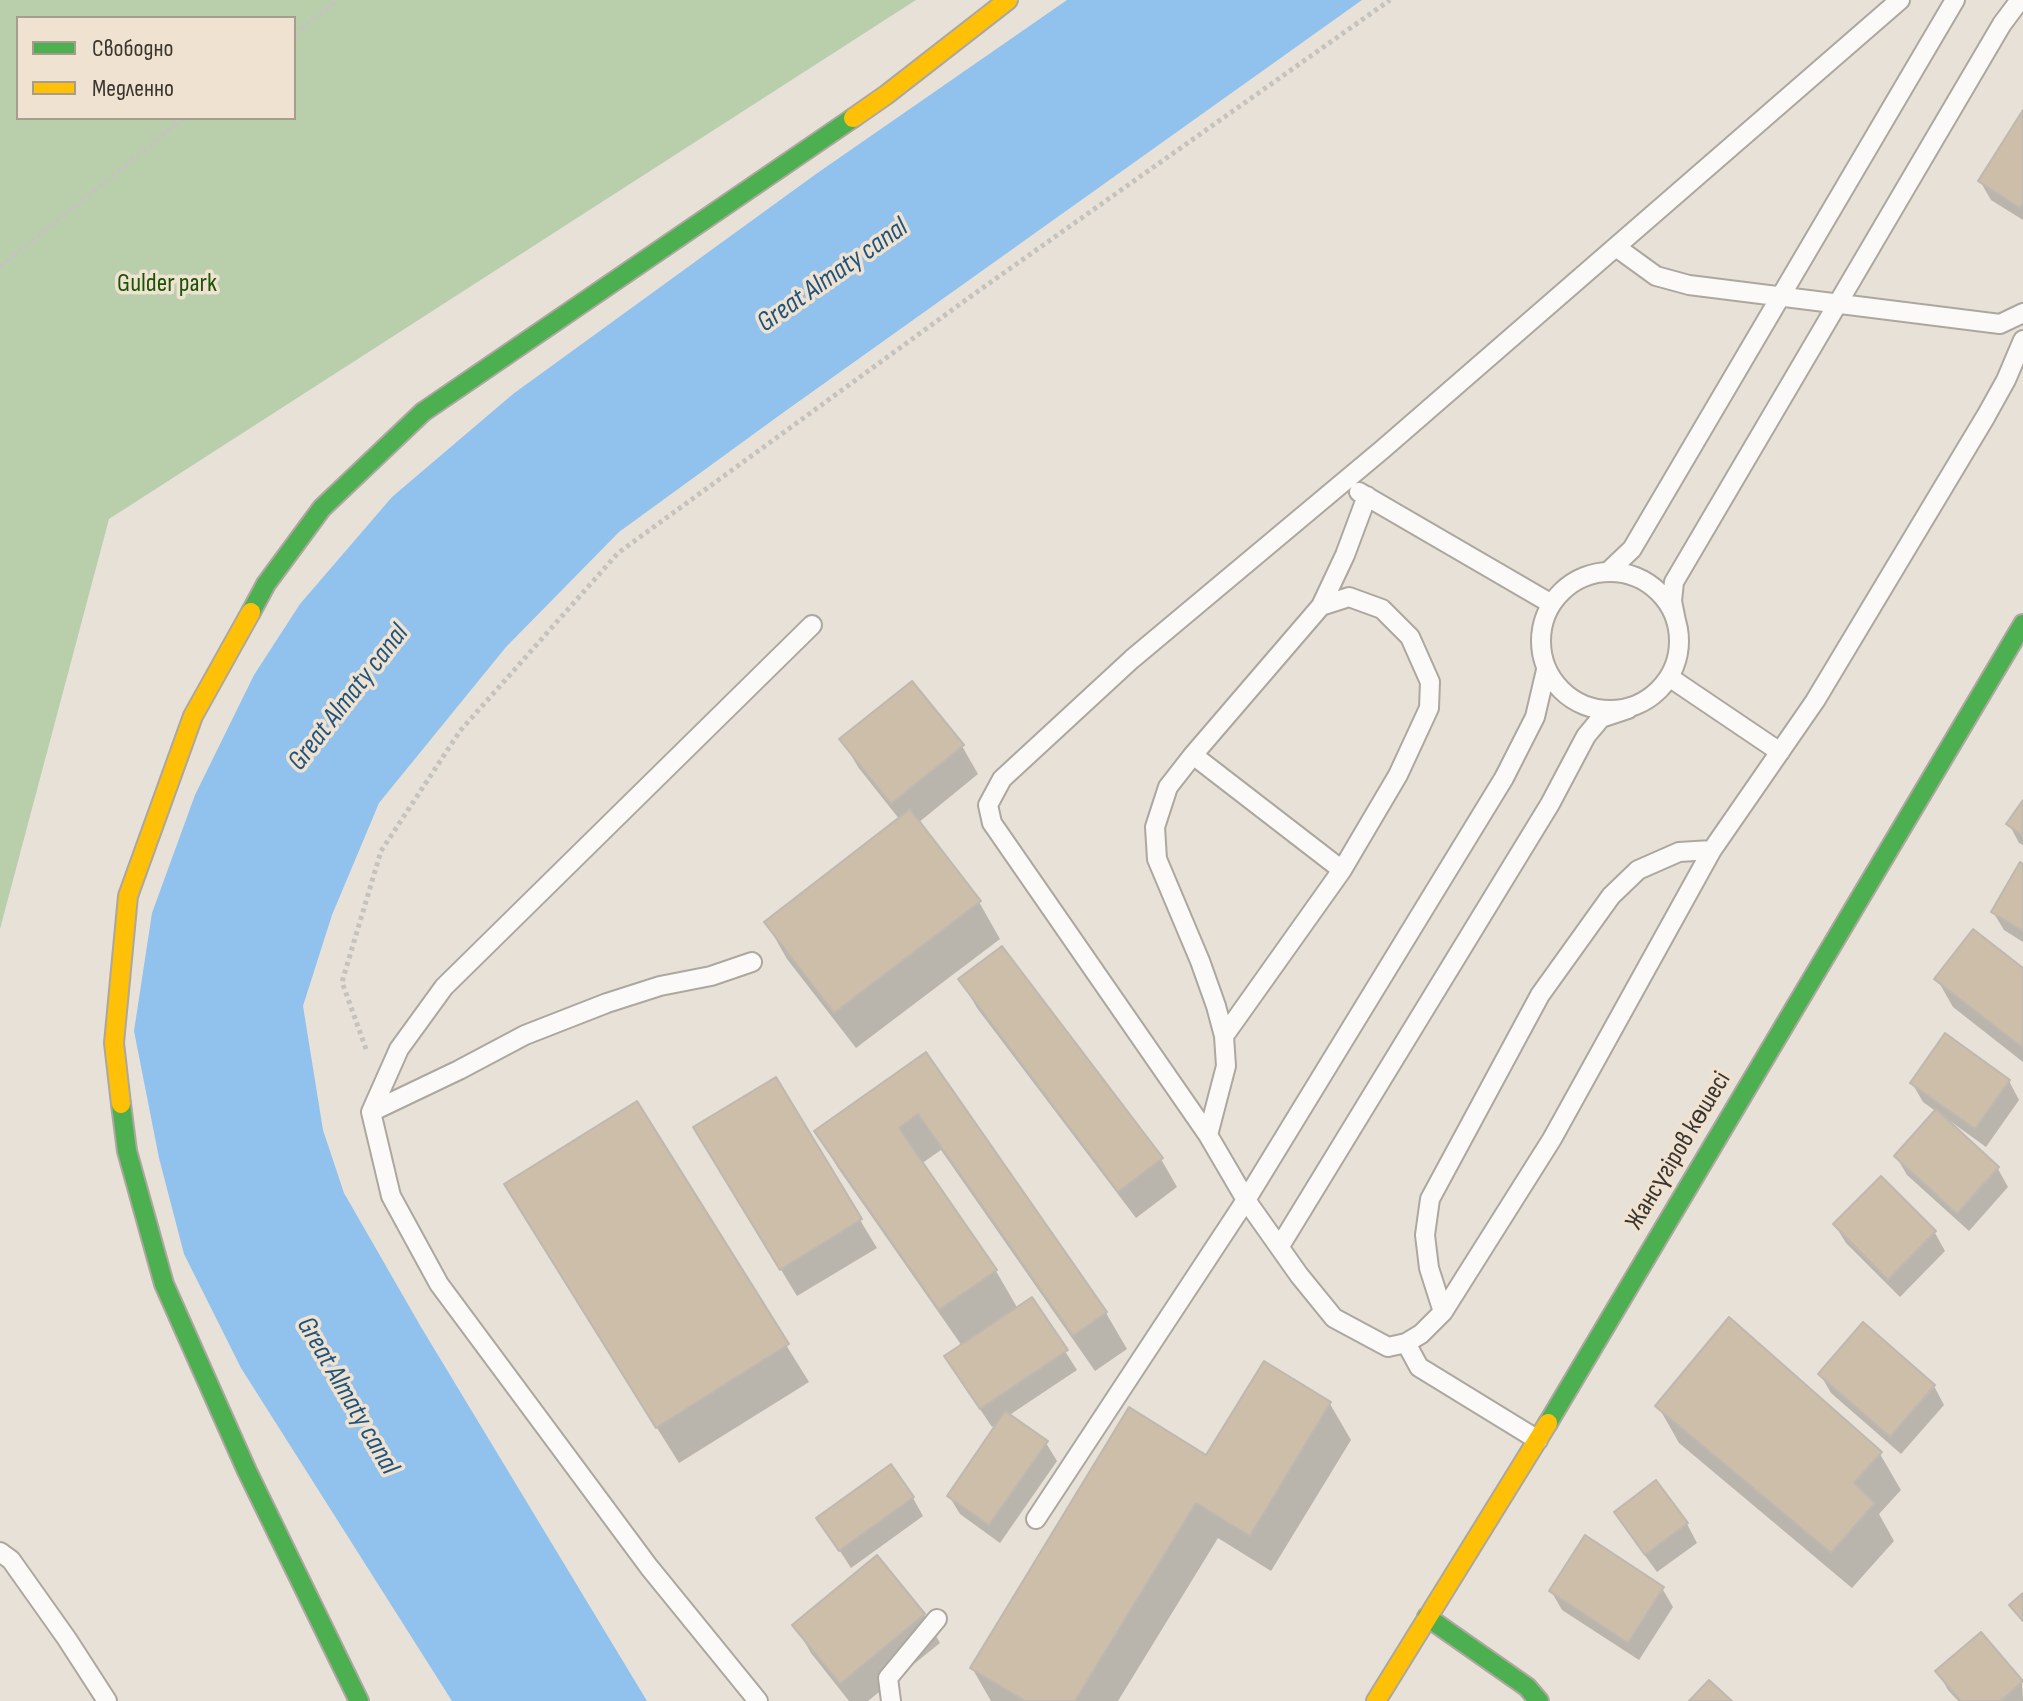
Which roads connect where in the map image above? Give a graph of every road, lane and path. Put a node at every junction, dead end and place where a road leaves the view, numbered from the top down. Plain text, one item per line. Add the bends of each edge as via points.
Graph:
1 (339, 0) edge
2 (1008, 0) edge
3 (1390, 0) edge
4 (1900, 0) edge
5 (1955, 0) edge
6 (2020, 0) edge
7 (296, 32) edge
8 (182, 120) edge
9 (1616, 247) junction
10 (0, 267) edge
11 (1781, 296) junction
12 (1839, 302) junction
13 (2023, 313) edge
14 (2023, 340) edge
15 (1343, 482) junction
16 (1367, 496) junction
17 (1610, 570) junction
18 (1550, 603) junction
19 (1321, 606) junction
20 (1676, 621) junction
21 (2023, 624) edge
22 (812, 625) dead end
23 (1546, 670) junction
24 (1669, 677) junction
25 (1628, 709) junction
26 (1780, 752) junction
27 (1193, 755) junction
28 (1712, 850) junction
29 (1342, 870) junction
30 (752, 962) dead end
31 (1224, 1036) junction
32 (381, 1090) junction
33 (371, 1112) junction
34 (1208, 1135) junction
35 (1246, 1200) junction
36 (1280, 1246) junction
37 (1443, 1312) junction
38 (1406, 1343) junction
39 (1538, 1440) junction
40 (1036, 1519) dead end
41 (0, 1552) edge
42 (1427, 1617) junction
43 (937, 1619) dead end
44 (107, 1701) edge
45 (359, 1701) edge
46 (758, 1701) edge
47 (891, 1701) edge
48 (1376, 1701) edge
49 (1539, 1701) edge

1 - 7 path
2 - 45 street via 886,95 423,412 322,508 266,584 193,716 128,896 114,1043 127,1151 164,1284 247,1471
3 - 32 path via 618,553 460,731 381,851 342,982
4 - 9 lane
5 - 11 lane
6 - 12 lane
8 - 10 path
9 - 11 lane via 1656,276
9 - 15 lane
11 - 12 lane
11 - 17 lane via 1632,549
12 - 13 lane via 2000,324
12 - 20 lane via 1674,582
14 - 26 lane via 1986,416
15 - 16 lane
15 - 34 lane via 1132,659 1002,779 988,805 992,823
16 - 18 lane
16 - 19 lane
17 - 18 lane via 1567,585
17 - 20 lane via 1654,587
18 - 23 lane via 1541,628
19 - 27 lane
19 - 29 lane via 1349,597 1382,609 1410,637 1430,682 1429,708 1398,775
20 - 24 lane via 1679,645
21 - 39 street, Жансүгіров көшесі
22 - 32 lane via 444,987 399,1049
23 - 25 lane via 1568,697 1589,708
23 - 35 lane via 1535,717 1504,778
24 - 25 lane via 1662,688
24 - 26 lane
25 - 36 lane via 1601,718 1586,736
26 - 28 lane
27 - 29 lane
27 - 31 lane via 1168,787 1155,827 1157,859 1200,961
28 - 37 lane via 1552,1139
28 - 37 lane via 1679,852 1638,870 1611,896 1540,995 1430,1199 1425,1235
29 - 31 lane
30 - 33 lane via 647,990 525,1035
31 - 34 lane via 1226,1066
32 - 33 lane
33 - 46 lane via 391,1196 439,1284 649,1567
34 - 35 lane
35 - 36 lane
35 - 40 lane
36 - 38 lane via 1334,1318 1388,1347
37 - 38 lane
38 - 39 lane via 1419,1367
39 - 42 street, Жансүгіров көшесі
41 - 44 lane via 11,1560
42 - 48 street, Жансүгіров көшесі
42 - 49 street
43 - 47 lane via 888,1678

